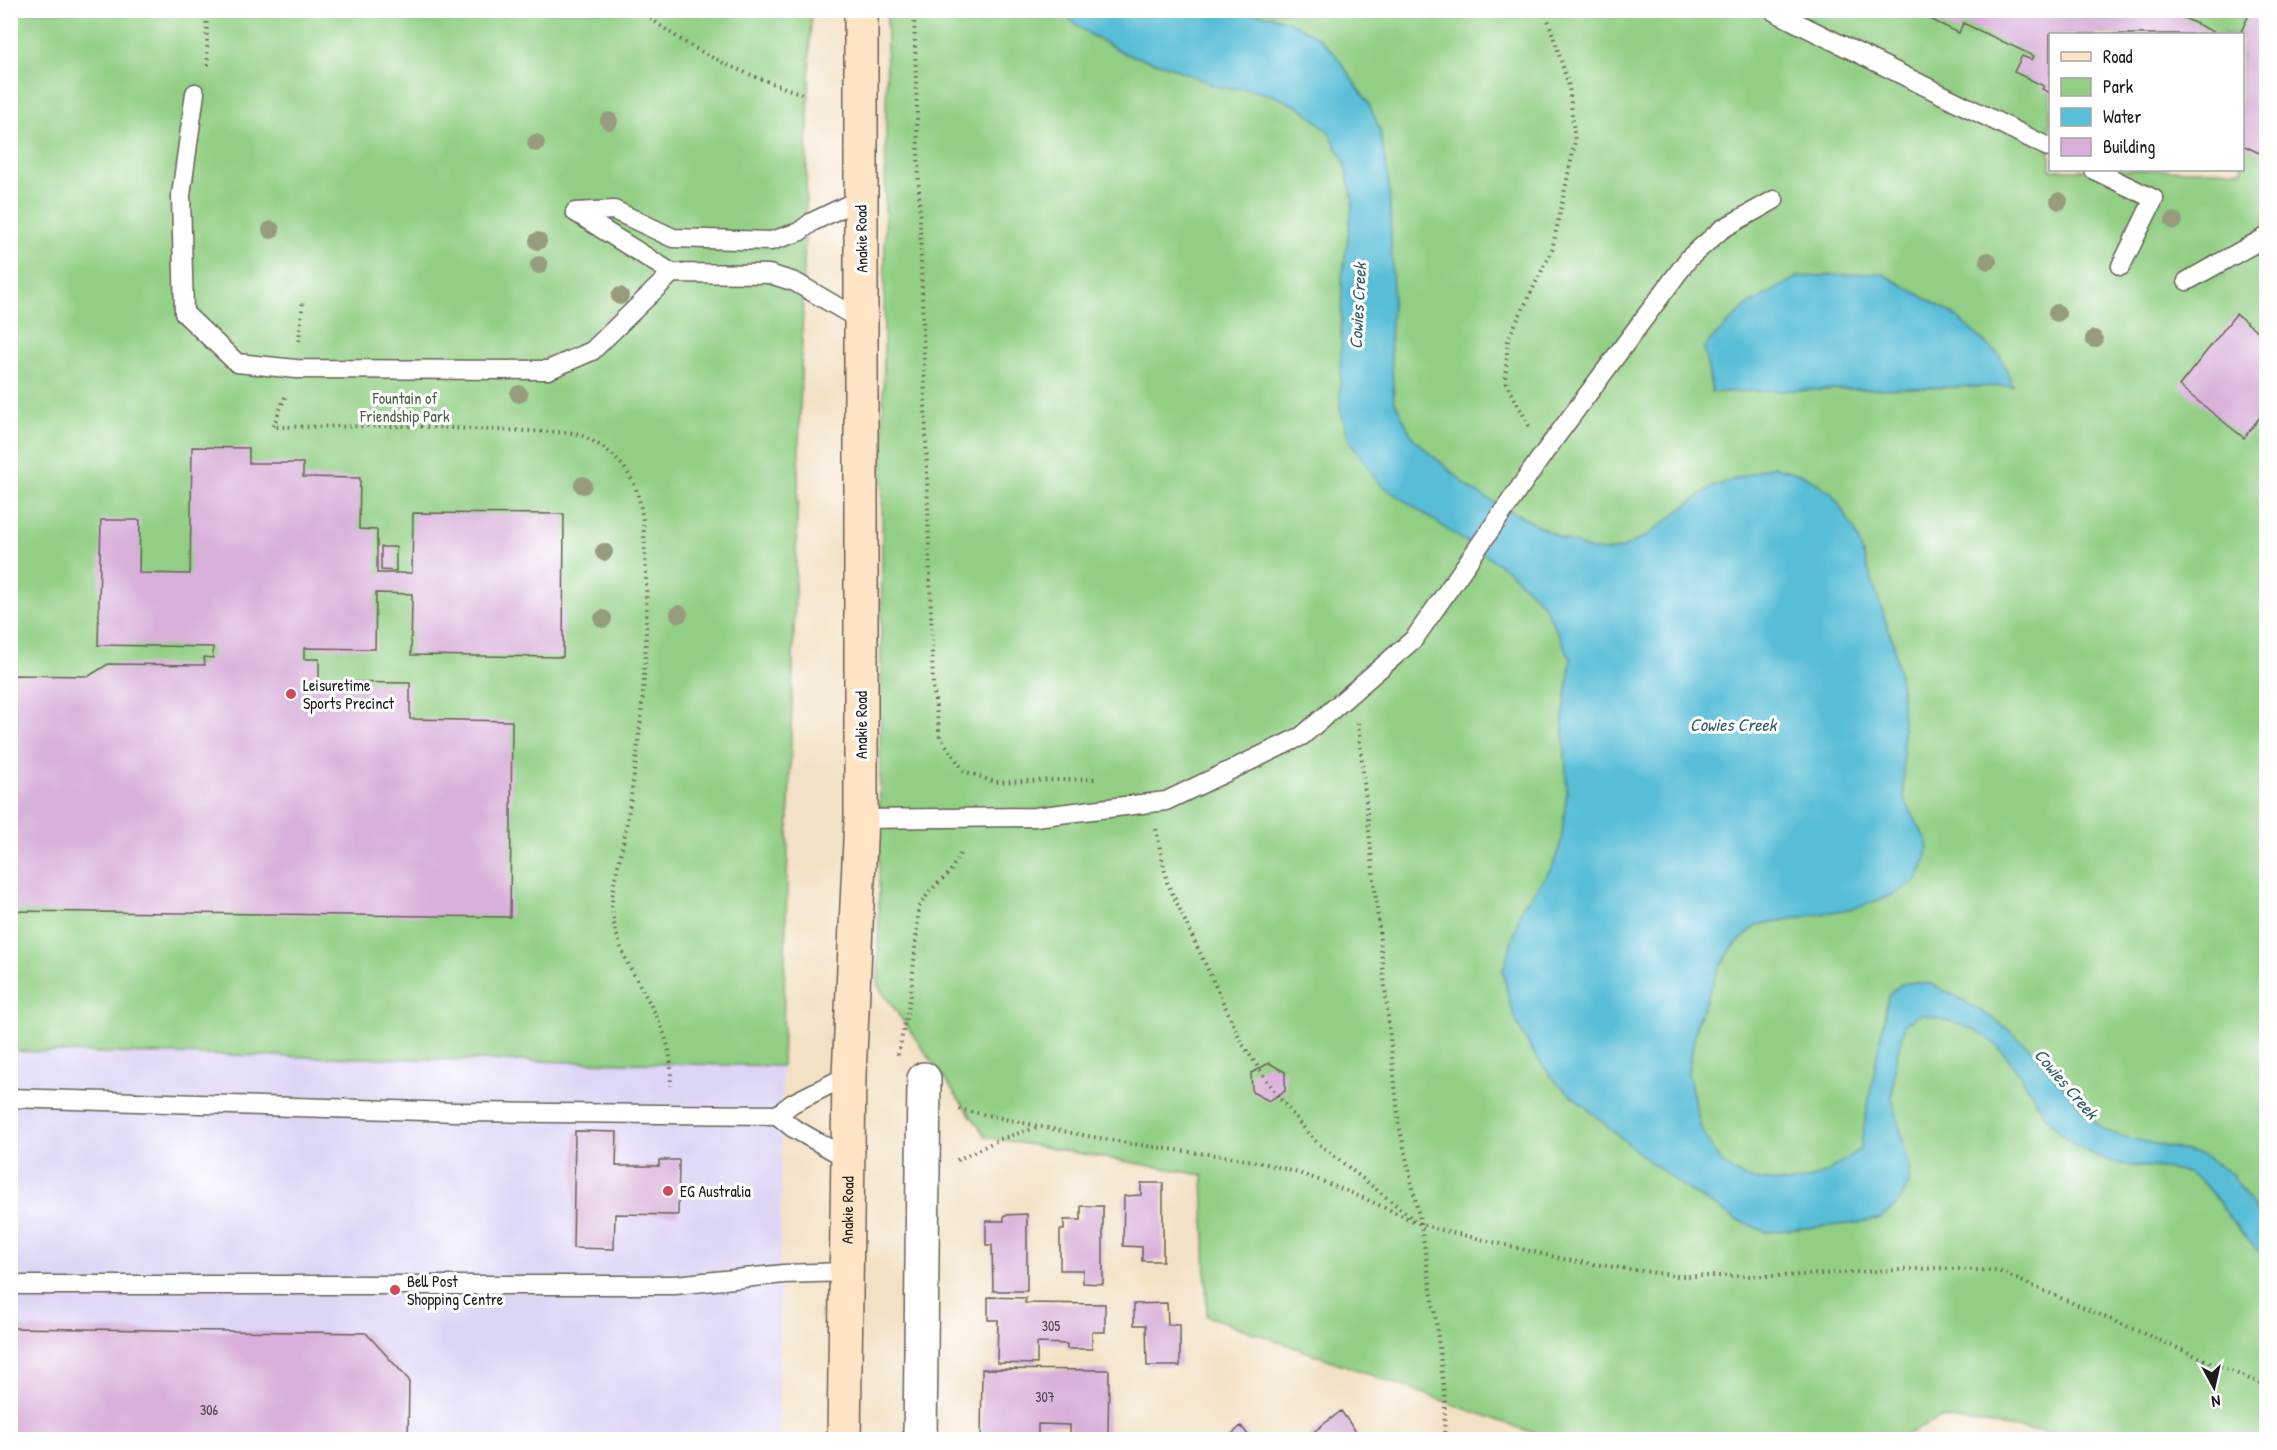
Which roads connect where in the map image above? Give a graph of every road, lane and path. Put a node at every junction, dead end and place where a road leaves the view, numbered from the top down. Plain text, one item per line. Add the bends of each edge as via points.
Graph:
1 (206, 10) edge
2 (642, 10) edge
3 (861, 10) edge
4 (914, 10) edge
5 (1545, 10) edge
6 (1775, 12) dead end
7 (208, 73) dead end
8 (195, 93) dead end
9 (805, 95) dead end
10 (2049, 148) edge
11 (2096, 171) edge
12 (860, 200) junction
13 (1774, 200) dead end
14 (2266, 237) edge
15 (2121, 266) dead end
16 (672, 273) junction
17 (2187, 281) dead end
18 (303, 300) dead end
19 (862, 321) junction
20 (296, 369) junction
21 (1544, 453) junction
22 (1358, 720) dead end
23 (1100, 779) dead end
24 (1150, 803) junction
25 (861, 819) junction
26 (849, 1075) junction
27 (924, 1090) joint
28 (10, 1098) edge
29 (667, 1113) junction
30 (777, 1115) junction
31 (1040, 1126) junction
32 (848, 1159) junction
33 (953, 1162) dead end
34 (1421, 1224) junction
35 (845, 1272) junction
36 (10, 1285) edge
37 (2266, 1386) edge
38 (844, 1440) edge
39 (920, 1440) edge
40 (1444, 1440) edge

1 - 7 path
2 - 9 path via 658,26 737,71
3 - 12 main road, Anakie Road
4 - 23 path via 933,686 940,737 964,771 996,782
5 - 21 path via 1569,86 1575,142 1551,250 1508,339 1505,380
6 - 10 lane
8 - 20 lane via 181,195 184,313 237,363
11 - 15 lane via 2154,199
12 - 16 lane via 799,232 771,241 673,238 614,210 575,212
12 - 19 main road, Anakie Road
13 - 21 lane via 1722,229 1689,258
14 - 17 lane
16 - 19 lane via 769,274 795,282
16 - 20 lane via 592,351 548,370
18 - 20 path
19 - 25 main road, Anakie Road
20 - 29 path via 273,427 402,426 576,434 597,442 634,483 644,527 647,644 625,835 612,880 613,917 620,950 655,1009 668,1040 673,1065
21 - 24 lane via 1414,639 1302,736 1166,801
22 - 34 path via 1400,1125
24 - 25 lane via 1035,817
24 - 34 path via 1167,882 1243,1045 1276,1095 1314,1140
25 - 26 main road, Anakie Road
26 - 30 lane
26 - 32 main road, Anakie Road
27 - 31 path
27 - 39 street
28 - 29 lane via 476,1112
29 - 30 lane
30 - 32 lane
31 - 33 path via 1000,1139
31 - 34 path via 1156,1148 1227,1155 1285,1169 1349,1191
32 - 35 main road, Anakie Road
34 - 37 path via 1572,1261 1678,1276 1780,1276 1938,1268 1998,1271
34 - 40 path via 1442,1370
35 - 36 lane via 675,1285
35 - 38 main road, Anakie Road

